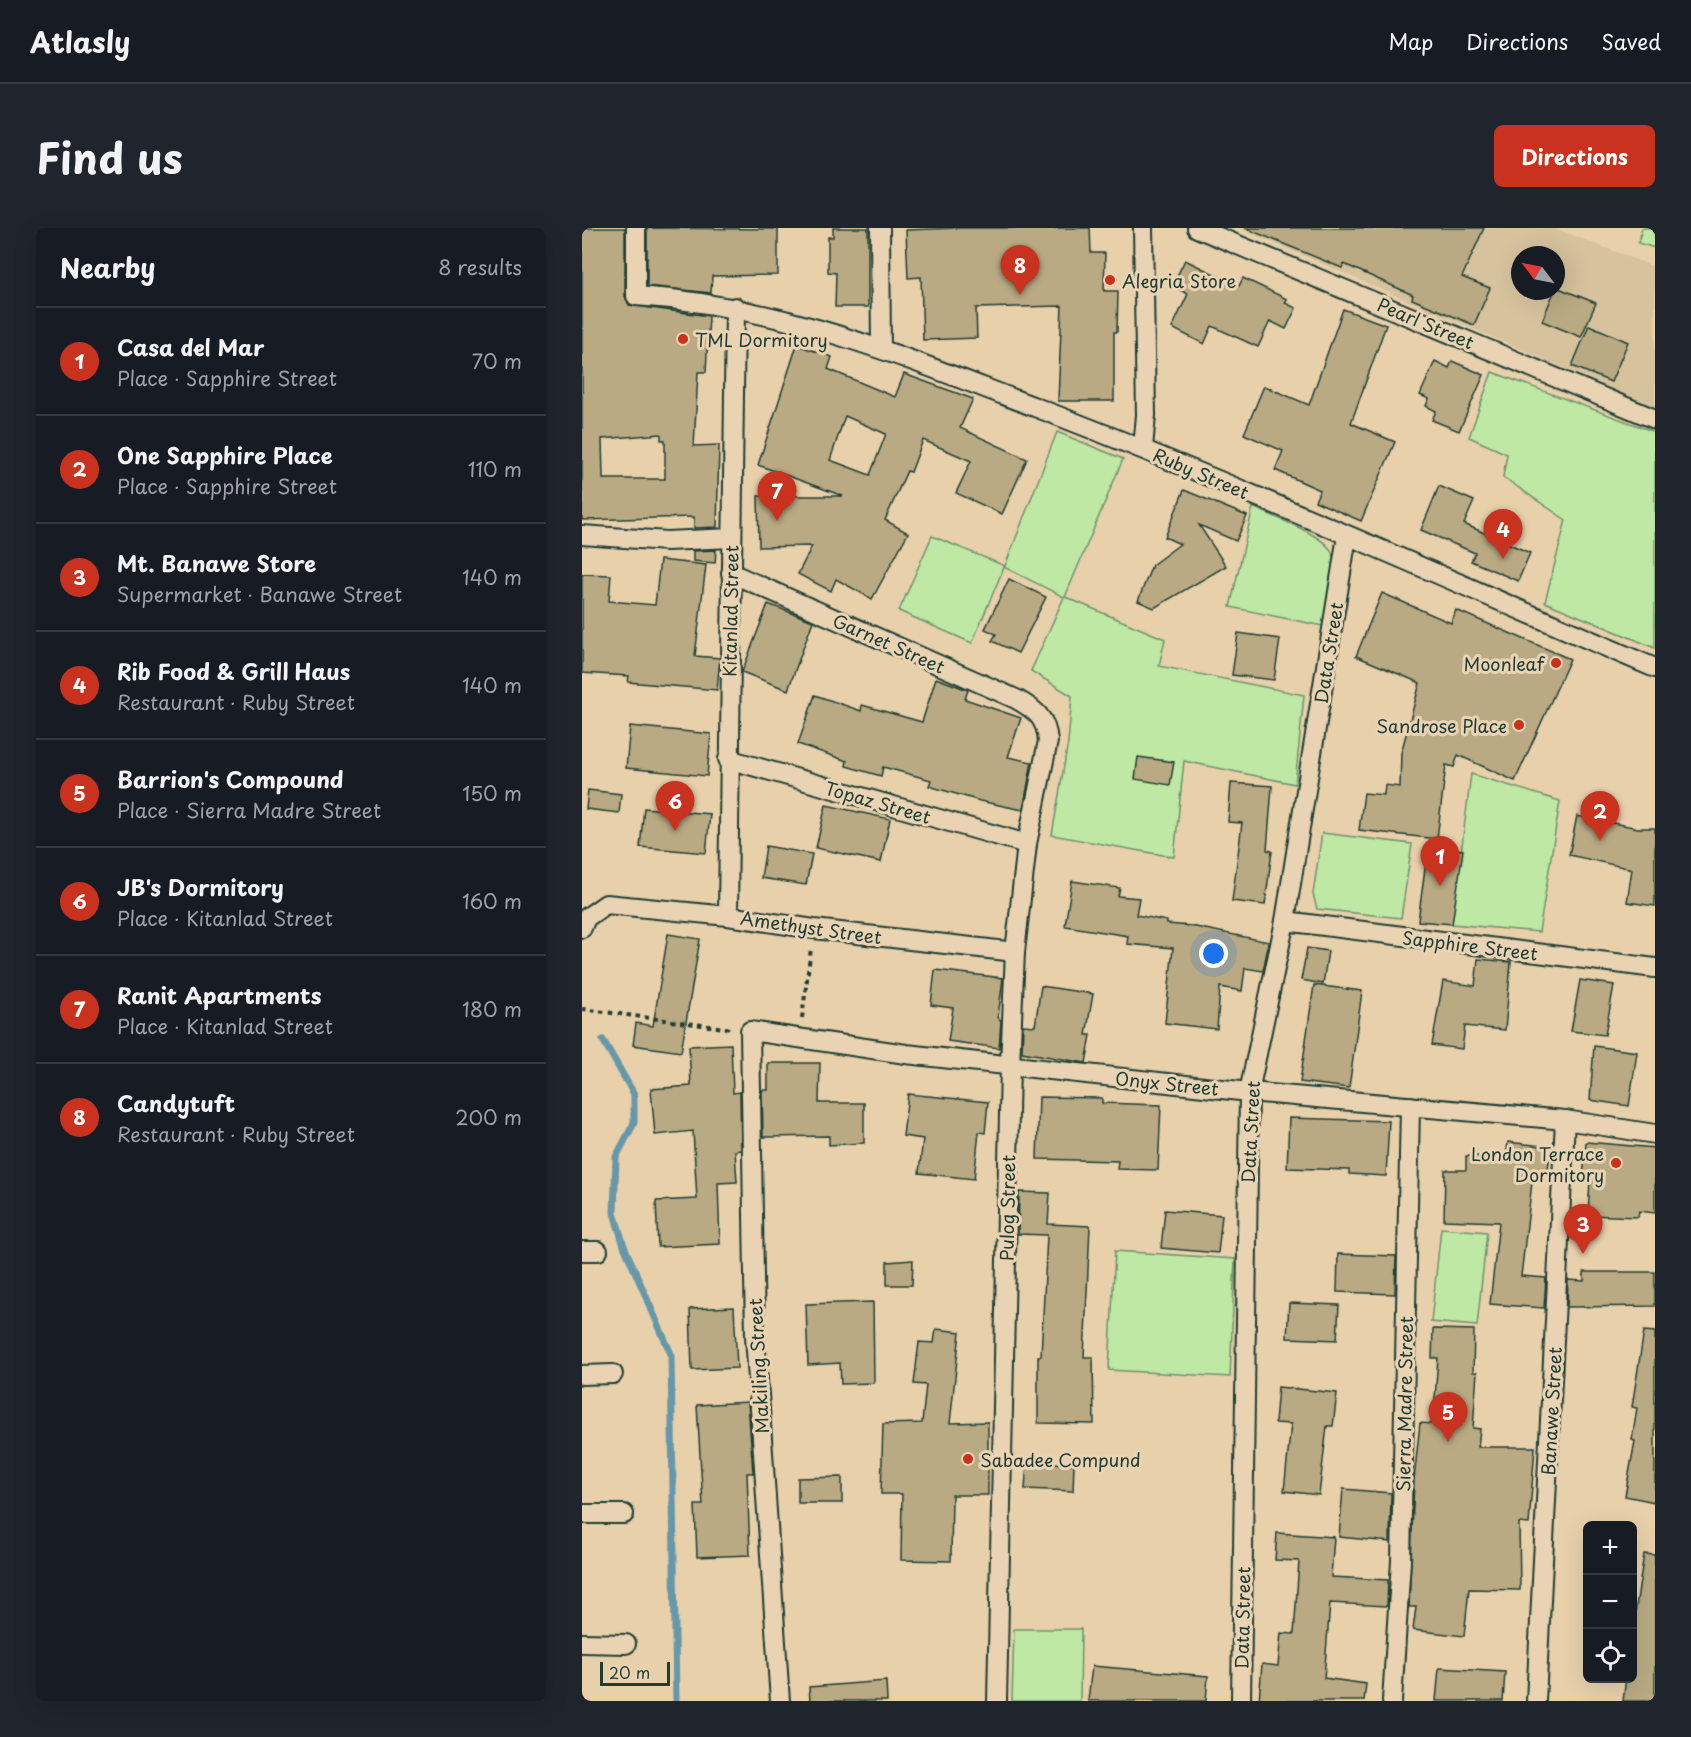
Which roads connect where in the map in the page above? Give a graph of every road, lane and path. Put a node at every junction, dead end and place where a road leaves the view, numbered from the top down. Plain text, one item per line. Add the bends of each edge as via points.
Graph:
1 (636, 228) edge
2 (880, 228) edge
3 (1143, 228) edge
4 (1197, 228) edge
5 (735, 307) junction
6 (881, 348) junction
7 (1655, 418) edge
8 (1143, 448) junction
9 (582, 535) edge
10 (1347, 536) junction
11 (731, 538) junction
12 (731, 573) junction
13 (1655, 668) edge
14 (1044, 719) joint
15 (728, 759) junction
16 (1027, 844) junction
17 (728, 916) junction
18 (1285, 921) junction
19 (582, 928) edge
20 (814, 929) junction
21 (1015, 952) junction
22 (1655, 968) edge
23 (582, 1009) edge
24 (750, 1031) junction
25 (799, 1040) junction
26 (1010, 1065) junction
27 (1249, 1092) junction
28 (1410, 1106) junction
29 (1565, 1120) junction
30 (1655, 1134) edge
31 (613, 1374) dead end
32 (582, 1375) edge
33 (582, 1514) edge
34 (624, 1514) dead end
35 (582, 1643) edge
36 (626, 1644) dead end
37 (780, 1701) edge
38 (997, 1701) edge
39 (1241, 1701) edge
40 (1392, 1701) edge
41 (1536, 1701) edge

1 - 5 street, Ruby Street via 636,297
2 - 6 street
3 - 8 street
4 - 7 street, Pearl Street
5 - 6 street, Ruby Street
5 - 11 street, Kitanlad Street
6 - 8 street, Ruby Street
8 - 10 street, Ruby Street
9 - 11 street via 667,541
10 - 13 street, Ruby Street
10 - 18 street, Data Street
11 - 12 street, Kitanlad Street
12 - 14 street, Garnet Street via 1016,699
12 - 15 street, Kitanlad Street
14 - 16 street, Pulog Street via 1048,741
15 - 16 street, Topaz Street
15 - 17 street, Kitanlad Street
16 - 21 street, Pulog Street
17 - 19 street, Amethyst Street via 606,904 586,918
17 - 20 street, Amethyst Street
18 - 22 street, Sapphire Street
18 - 27 street, Data Street
20 - 21 street, Amethyst Street
20 - 25 path
21 - 26 street, Pulog Street
23 - 24 path
24 - 25 street, Onyx Street
24 - 37 street, Makiling Street via 755,1336
25 - 26 street, Onyx Street
26 - 27 street, Onyx Street
26 - 38 street, Pulog Street
27 - 28 street, Onyx Street
27 - 39 street, Data Street
28 - 29 street, Onyx Street
28 - 40 street, Sierra Madre Street via 1401,1561
29 - 30 street, Onyx Street
29 - 41 street, Banawe Street
31 - 32 street
33 - 34 street
35 - 36 street

